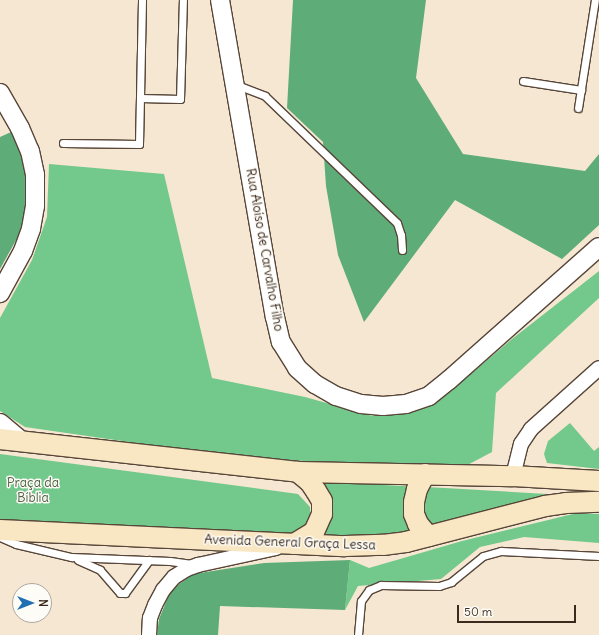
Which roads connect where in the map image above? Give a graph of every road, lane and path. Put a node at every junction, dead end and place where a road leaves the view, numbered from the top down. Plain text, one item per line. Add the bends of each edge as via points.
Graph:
1 (142, 0) edge
2 (183, 0) edge
3 (220, 0) edge
4 (595, 0) edge
5 (523, 81) dead end
6 (235, 84) junction
7 (581, 90) junction
8 (0, 93) edge
9 (140, 98) junction
10 (578, 108) dead end
11 (63, 143) dead end
12 (599, 247) edge
13 (402, 250) dead end
14 (0, 293) edge
15 (599, 368) edge
16 (0, 423) edge
17 (0, 439) edge
18 (20, 440) junction
19 (298, 472) junction
20 (425, 474) junction
21 (513, 476) junction
22 (599, 481) edge
23 (599, 502) edge
24 (0, 530) edge
25 (428, 536) junction
26 (0, 537) edge
27 (294, 544) junction
28 (599, 556) edge
29 (71, 557) junction
30 (149, 560) junction
31 (198, 565) junction
32 (148, 635) edge
33 (358, 635) edge

1 - 9 lane
2 - 9 lane via 180,99
3 - 6 street, Rua Aloíso de Carvalho Filho
4 - 7 lane
5 - 7 lane
6 - 12 street, Rua Aloíso de Carvalho Filho via 275,317 282,342 296,368 315,384 336,396 361,404 383,406 406,404 429,396
6 - 13 lane via 265,96 397,223
7 - 10 lane
8 - 14 street via 30,151 35,175 35,206 31,229 23,251
9 - 11 lane via 139,144
15 - 21 street via 530,429 521,444
16 - 18 street
17 - 18 main road
18 - 19 main road
19 - 20 main road
19 - 27 main road via 310,482 322,501 322,514 314,532
20 - 21 main road
20 - 25 main road via 417,489 414,514
21 - 22 main road
23 - 25 main road, Avenida General Graça Lessa via 566,502 545,506
24 - 27 main road, Avenida General Graça Lessa
25 - 27 main road, Avenida General Graça Lessa via 383,545
26 - 29 lane via 16,544
27 - 31 street
28 - 33 lane via 501,551 483,556 451,582 439,586 381,585 369,590 361,601
29 - 30 lane
29 - 30 lane via 100,570 120,593 125,593
30 - 31 lane
31 - 32 street via 174,577 163,590 150,618

